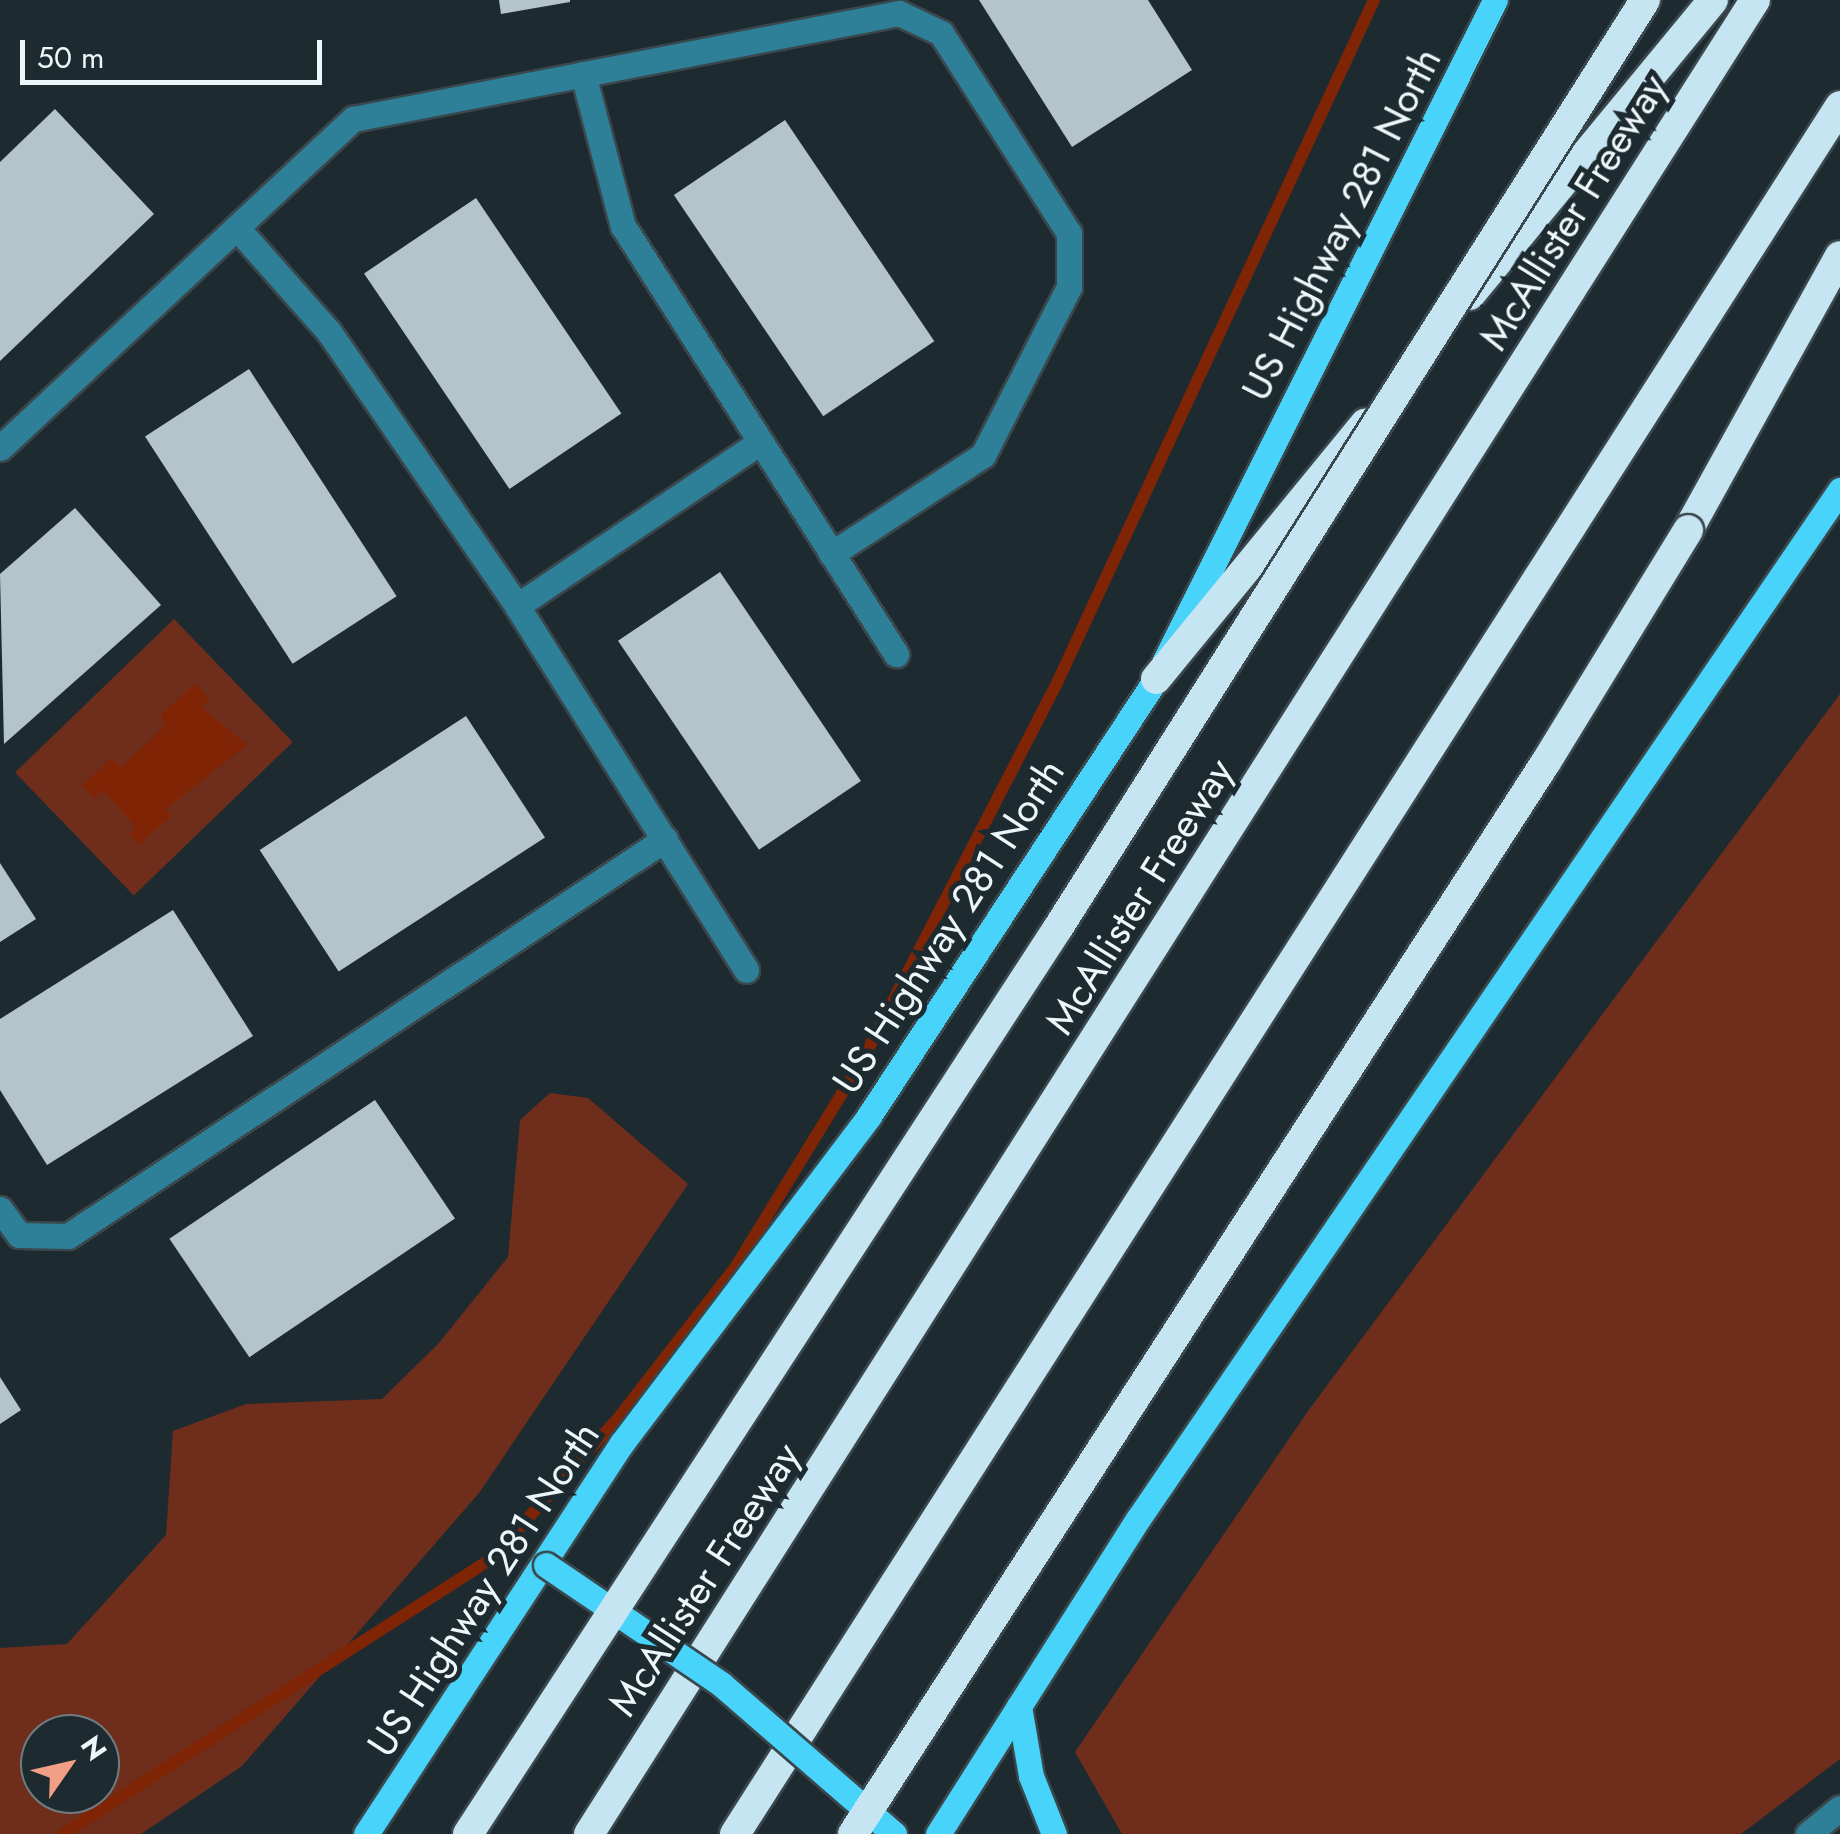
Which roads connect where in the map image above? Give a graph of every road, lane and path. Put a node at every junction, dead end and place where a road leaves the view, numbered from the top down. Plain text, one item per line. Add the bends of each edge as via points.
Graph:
1 (1495, 0) edge
2 (1645, 0) edge
3 (1713, 0) edge
4 (1755, 0) edge
5 (872, 9) edge
6 (583, 74) junction
7 (1840, 106) edge
8 (236, 228) junction
9 (1840, 256) edge
10 (760, 442) junction
11 (0, 448) edge
12 (1840, 490) edge
13 (831, 554) junction
14 (518, 606) junction
15 (896, 654) dead end
16 (1156, 679) junction
17 (665, 839) junction
18 (746, 970) dead end
19 (0, 1209) edge
20 (546, 1565) junction
21 (1019, 1706) junction
22 (1840, 1808) edge
23 (366, 1834) edge
24 (468, 1834) edge
25 (589, 1834) edge
26 (735, 1834) edge
27 (853, 1834) edge
28 (894, 1834) edge
29 (938, 1834) edge
30 (1054, 1834) edge
31 (1808, 1834) edge

1 - 16 main road, US Highway 281 North
2 - 24 highway, bridge via 1058,928
3 - 16 highway
4 - 25 highway, McAllister Freeway
5 - 6 lane
5 - 13 lane via 900,13 941,33 1068,232 1069,287 983,455
6 - 8 lane via 353,120
6 - 10 lane via 623,226
7 - 26 highway
8 - 11 lane
8 - 14 lane via 329,332
9 - 27 highway, bridge via 1688,530 1517,807
10 - 13 lane
10 - 14 lane
12 - 21 main road via 1138,1518
13 - 15 lane
14 - 17 lane
16 - 20 main road, US Highway 281 North via 869,1116 622,1444
17 - 18 lane
17 - 19 lane via 68,1236 19,1235
20 - 23 main road, US Highway 281 North
20 - 28 main road, bridge via 722,1684
21 - 29 main road
21 - 30 main road via 1031,1776
22 - 31 lane

